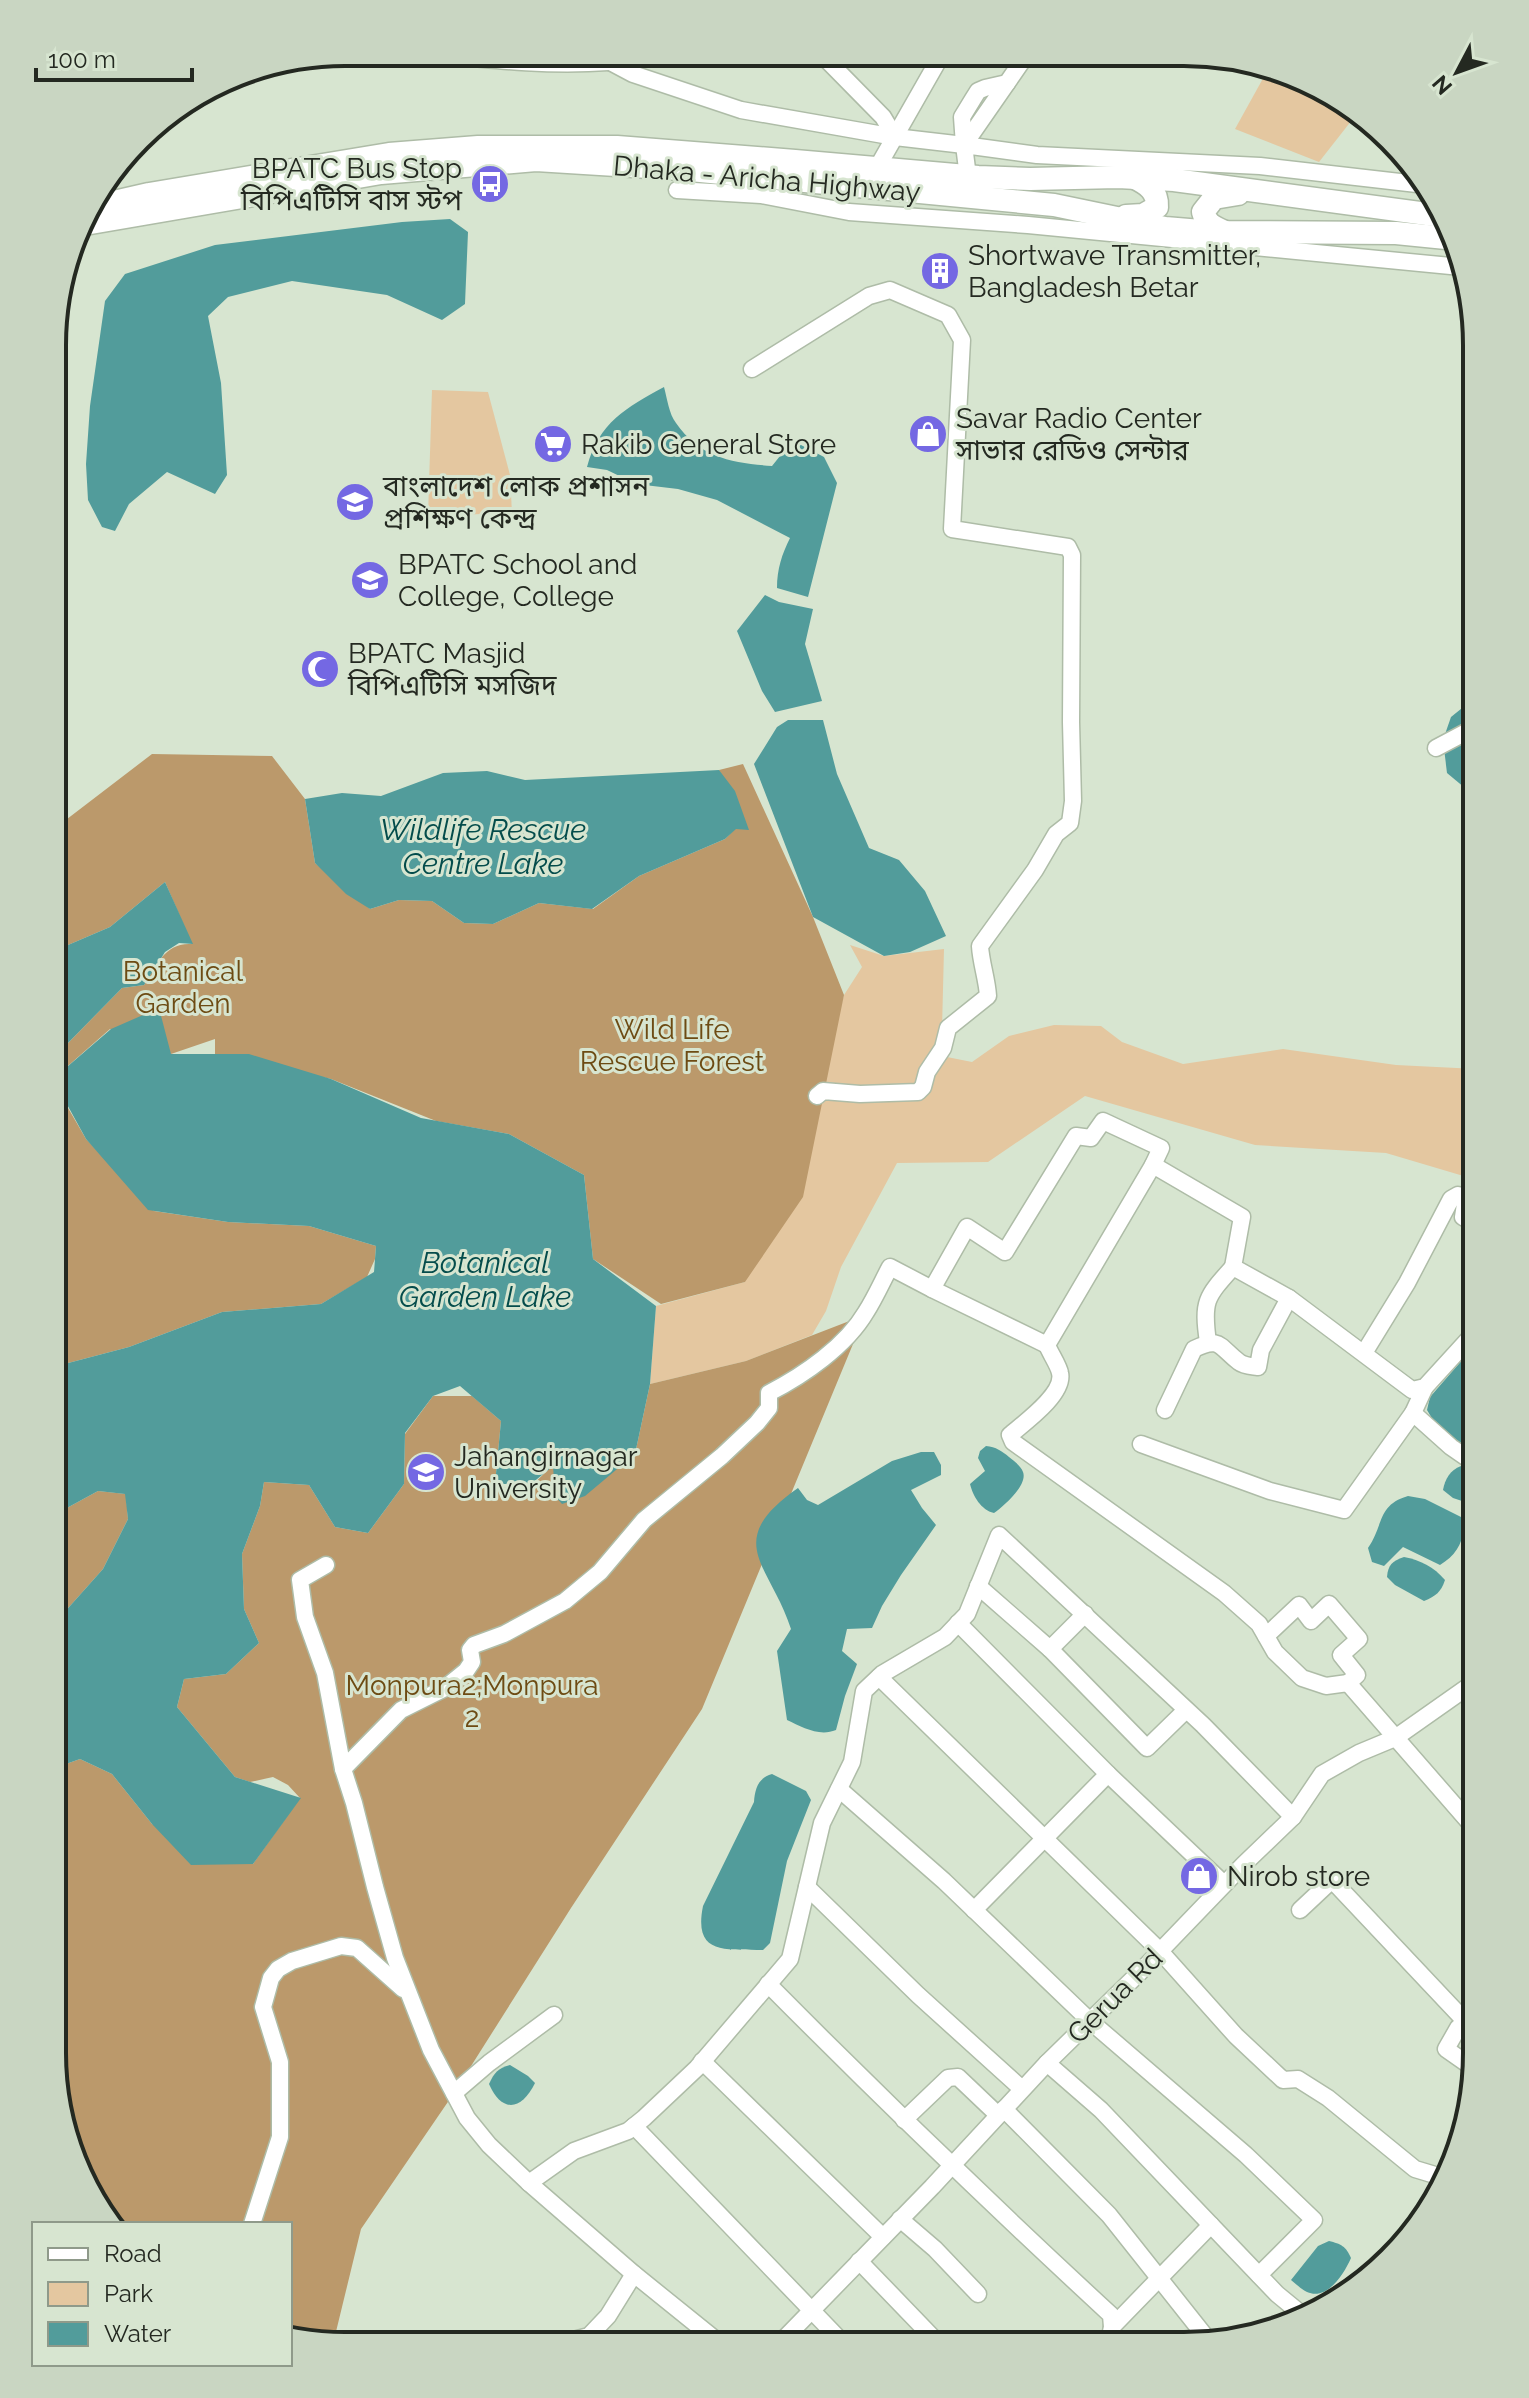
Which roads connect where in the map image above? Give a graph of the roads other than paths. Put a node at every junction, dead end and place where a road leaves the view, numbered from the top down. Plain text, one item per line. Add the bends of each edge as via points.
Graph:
1 (833, 66) edge
2 (935, 66) edge
3 (1019, 66) edge
4 (620, 67) edge
5 (895, 137) junction
6 (964, 145) junction
7 (877, 168) junction
8 (968, 177) junction
9 (1134, 178) junction
10 (1411, 183) edge
11 (677, 190) dead end
12 (1262, 193) junction
13 (104, 204) edge
14 (1430, 214) edge
15 (1108, 216) junction
16 (95, 222) edge
17 (1226, 232) junction
18 (1442, 238) edge
19 (1451, 266) edge
20 (752, 369) dead end
21 (1463, 734) edge
22 (1436, 748) dead end
23 (817, 1096) dead end
24 (1153, 1165) junction
25 (1463, 1197) edge
26 (1233, 1267) junction
27 (932, 1289) junction
28 (1289, 1298) junction
29 (1208, 1342) junction
30 (1047, 1345) junction
31 (1462, 1347) edge
32 (1364, 1353) junction
33 (1425, 1387) junction
34 (1165, 1410) dead end
35 (1413, 1413) junction
36 (1141, 1444) dead end
37 (1462, 1455) edge
38 (326, 1565) dead end
39 (978, 1586) junction
40 (1085, 1614) junction
41 (958, 1623) junction
42 (1266, 1636) junction
43 (1050, 1649) junction
44 (879, 1677) junction
45 (1348, 1683) junction
46 (1462, 1691) edge
47 (1186, 1710) junction
48 (1395, 1738) junction
49 (343, 1769) junction
50 (1108, 1774) junction
51 (839, 1789) junction
52 (1462, 1814) edge
53 (1293, 1817) junction
54 (1043, 1838) junction
55 (1224, 1884) junction
56 (807, 1887) junction
57 (974, 1910) junction
58 (1300, 1910) dead end
59 (1160, 1951) junction
60 (768, 1984) junction
61 (410, 1996) junction
62 (1462, 2007) edge
63 (554, 2015) dead end
64 (1090, 2021) junction
65 (1462, 2024) edge
66 (1462, 2060) edge
67 (702, 2061) junction
68 (1047, 2063) junction
69 (1022, 2089) junction
70 (454, 2093) junction
71 (1001, 2112) junction
72 (904, 2120) junction
73 (634, 2126) junction
74 (951, 2166) junction
75 (1434, 2175) edge
76 (529, 2183) junction
77 (900, 2219) junction
78 (253, 2222) edge
79 (1211, 2225) junction
80 (883, 2237) junction
81 (859, 2261) junction
82 (634, 2274) junction
83 (1259, 2275) junction
84 (1158, 2279) junction
85 (978, 2294) dead end
86 (1296, 2309) edge
87 (810, 2310) junction
88 (1112, 2327) junction
89 (1201, 2331) edge
90 (593, 2332) edge
91 (706, 2332) edge
92 (790, 2332) edge
93 (832, 2332) edge
94 (927, 2332) edge
95 (1111, 2332) edge

1 - 5 street via 883,117
2 - 5 street
3 - 6 street
4 - 5 street via 741,110
5 - 6 street
5 - 7 street
6 - 8 street
6 - 10 street via 1037,155 1260,166
7 - 8 highway, Dhaka - Aricha Highway
7 - 13 highway, Dhaka - Aricha Highway via 617,147 478,147 389,154
8 - 9 highway, Dhaka - Aricha Highway
9 - 12 highway, Dhaka - Aricha Highway
9 - 15 highway via 1155,192 1157,207 1143,215
11 - 19 street via 761,195 849,212
12 - 14 highway, Dhaka - Aricha Highway
12 - 17 highway via 1214,198 1206,205 1205,220
15 - 16 highway, Dhaka - Aricha Highway via 1038,204 536,160 381,173
15 - 17 highway, Dhaka - Aricha Highway via 1165,228
17 - 18 highway, Dhaka - Aricha Highway
20 - 23 street via 869,296 890,290 948,315 962,340 952,529 1068,547 1072,555 1070,823 1056,834 980,946 988,996 948,1028 923,1087 918,1092 823,1091
21 - 22 street
24 - 26 street via 1242,1217
24 - 27 street via 1161,1148 1103,1121 1091,1138 1076,1136 1005,1252 967,1227
24 - 30 street
25 - 32 street via 1454,1196 1435,1226
26 - 28 street
26 - 29 street via 1205,1305
27 - 30 street
27 - 49 street via 890,1267 851,1331 823,1360 769,1393 769,1408 757,1423 644,1520 600,1572 565,1601 474,1645 466,1671 401,1710
28 - 29 street via 1261,1350 1258,1367 1241,1365 1221,1344
28 - 32 street
29 - 34 street via 1194,1349
30 - 42 street via 1061,1374 1059,1384 1053,1397 1010,1435 1013,1442 1224,1593
31 - 33 street
32 - 33 street via 1412,1390
33 - 35 street
35 - 36 street via 1344,1510 1270,1491
35 - 37 street
38 - 49 street via 300,1580
39 - 40 street via 999,1535
39 - 41 street
39 - 43 street
40 - 43 street
40 - 47 street
41 - 44 street via 945,1637
41 - 50 street
42 - 45 street via 1302,1678 1326,1686
42 - 45 street via 1299,1605 1311,1621 1329,1604 1359,1639 1341,1655 1357,1675
43 - 47 street via 1147,1748
44 - 51 street via 864,1691 852,1762
44 - 54 street
45 - 48 street
46 - 48 street, Gerua Rd
47 - 53 street
48 - 52 street
48 - 53 street, Gerua Rd via 1322,1774
49 - 61 street
50 - 54 street
50 - 55 street
51 - 56 street via 822,1823
51 - 57 street
53 - 55 street, Gerua Rd
54 - 57 street
54 - 59 street
55 - 59 street, Gerua Rd
56 - 60 street via 790,1959
56 - 69 street
57 - 64 street
58 - 62 street via 1332,1880
59 - 64 street, Gerua Rd
59 - 75 street via 1283,2080 1298,2079 1415,2169
60 - 67 street
60 - 72 street
61 - 70 street
61 - 78 street via 357,1948 341,1946 312,1954 278,1969 271,1978 263,2007 280,2062 280,2137
63 - 70 street
64 - 68 street, Gerua Rd
64 - 83 street via 1314,2220
65 - 66 street via 1446,2049
67 - 73 street
67 - 80 street
68 - 69 street, Gerua Rd
68 - 79 street via 1101,2110
69 - 71 street, Gerua Rd
70 - 76 street via 489,2145
71 - 72 street via 958,2077 948,2078
71 - 74 street, Gerua Rd
71 - 84 street via 1109,2215
72 - 74 street
73 - 76 street via 574,2151
73 - 87 street
74 - 77 street, Gerua Rd
74 - 88 street via 1111,2315
76 - 82 street
77 - 80 street, Gerua Rd
77 - 85 street
79 - 83 street
79 - 84 street
80 - 81 street, Gerua Rd
81 - 87 street, Gerua Rd
81 - 94 street
82 - 90 street
82 - 91 street
83 - 86 street
84 - 88 street
84 - 89 street
87 - 92 street, Gerua Rd
87 - 93 street
88 - 95 street

